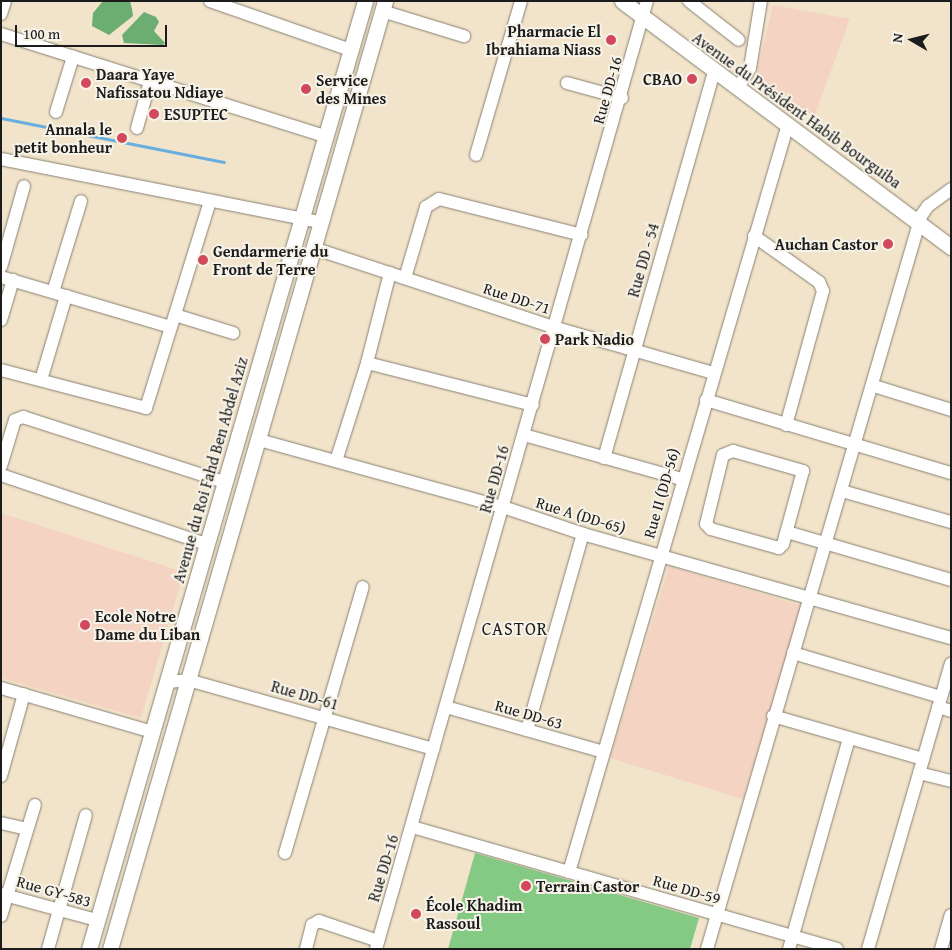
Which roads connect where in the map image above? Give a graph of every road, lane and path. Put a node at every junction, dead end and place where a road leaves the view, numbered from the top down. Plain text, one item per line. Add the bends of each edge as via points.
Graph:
1 (5, 1) edge
2 (210, 1) edge
3 (365, 1) edge
4 (521, 1) edge
5 (622, 1) edge
6 (647, 1) edge
7 (688, 1) edge
8 (761, 1) edge
9 (383, 6) edge
10 (1, 14) edge
11 (645, 18) junction
12 (1, 34) edge
13 (464, 36) dead end
14 (739, 40) dead end
15 (351, 50) junction
16 (73, 57) junction
17 (714, 71) junction
18 (150, 81) junction
19 (567, 83) dead end
20 (738, 88) junction
21 (622, 98) junction
22 (56, 112) dead end
23 (788, 124) junction
24 (137, 128) dead end
25 (326, 136) junction
26 (476, 155) dead end
27 (1, 158) edge
28 (24, 186) dead end
29 (951, 189) edge
30 (81, 201) dead end
31 (210, 201) junction
32 (300, 219) junction
33 (320, 222) junction
34 (920, 223) junction
35 (582, 235) junction
36 (754, 236) junction
37 (313, 248) junction
38 (951, 248) edge
39 (1, 267) edge
40 (390, 273) junction
41 (405, 278) junction
42 (7, 279) edge
43 (53, 292) junction
44 (66, 296) junction
45 (2, 316) edge
46 (173, 321) junction
47 (556, 328) junction
48 (233, 333) dead end
49 (634, 352) junction
50 (367, 363) junction
51 (1, 370) edge
52 (714, 373) junction
53 (41, 380) junction
54 (874, 386) junction
55 (706, 400) junction
56 (533, 405) junction
57 (950, 408) edge
58 (786, 425) junction
59 (524, 435) junction
60 (259, 440) junction
61 (856, 446) junction
62 (604, 458) junction
63 (336, 461) junction
64 (1, 466) edge
65 (951, 473) edge
66 (1, 475) edge
67 (682, 479) junction
68 (224, 482) junction
69 (842, 491) junction
70 (503, 507) junction
71 (951, 522) edge
72 (786, 532) junction
73 (583, 534) junction
74 (206, 544) junction
75 (826, 544) junction
76 (660, 556) junction
77 (951, 580) edge
78 (363, 587) dead end
79 (811, 596) junction
80 (951, 638) edge
81 (792, 653) junction
82 (951, 664) edge
83 (188, 680) junction
84 (167, 682) junction
85 (1, 688) edge
86 (24, 694) junction
87 (943, 705) edge
88 (446, 707) junction
89 (773, 716) junction
90 (324, 718) junction
91 (527, 730) junction
92 (152, 732) junction
93 (849, 739) junction
94 (434, 749) junction
95 (604, 752) junction
96 (923, 759) junction
97 (3, 760) edge
98 (919, 773) junction
99 (1, 776) edge
100 (951, 781) edge
101 (34, 804) dead end
102 (86, 815) dead end
103 (1, 823) edge
104 (412, 827) junction
105 (26, 829) junction
106 (285, 853) dead end
107 (569, 872) junction
108 (4, 894) edge
109 (59, 911) junction
110 (717, 914) junction
111 (951, 915) edge
112 (1, 916) edge
113 (97, 920) junction
114 (793, 936) junction
115 (377, 945) edge
116 (48, 949) edge
117 (89, 949) edge
118 (110, 949) edge
119 (306, 949) edge
120 (707, 949) edge
121 (789, 949) edge
122 (837, 949) edge
123 (868, 949) edge
124 (941, 949) edge

1 - 10 street
2 - 15 street
3 - 15 main road, Avenue du Roi Fahd Ben Abdel Aziz
4 - 26 street
5 - 11 main road, Avenue du Président Habib Bourguiba
6 - 11 street, Rue DD-16
7 - 14 street
8 - 20 street via 750,68
9 - 13 street
9 - 33 main road
11 - 17 main road, Avenue du Président Habib Bourguiba
11 - 21 street, Rue DD-16
12 - 16 street
15 - 25 main road, Avenue du Roi Fahd Ben Abdel Aziz
16 - 18 street
16 - 22 street
17 - 20 main road, Avenue du Président Habib Bourguiba
17 - 49 street, Rue DD - 54
18 - 24 street
18 - 25 street
19 - 21 street
20 - 23 main road, Avenue du Président Habib Bourguiba
21 - 35 street, Rue DD-16
23 - 34 main road, Avenue du Président Habib Bourguiba
23 - 36 street, Rue II (DD-56)
25 - 32 main road, Avenue du Roi Fahd Ben Abdel Aziz
27 - 31 street
28 - 39 street
29 - 34 street via 924,210
30 - 43 street
31 - 32 street
31 - 46 street
32 - 33 street
32 - 68 main road, Avenue du Roi Fahd Ben Abdel Aziz
33 - 37 main road
34 - 38 main road, Avenue du Président Habib Bourguiba
34 - 54 street
35 - 41 street via 439,199 426,207
35 - 47 street, Rue DD-16
36 - 52 street, Rue II (DD-56)
36 - 58 street via 818,282 823,291
37 - 40 street, Rue DD-71
37 - 60 main road
40 - 41 street, Rue DD-71
40 - 50 street
41 - 47 street, Rue DD-71
42 - 43 street
42 - 45 street
43 - 44 street
44 - 46 street
44 - 53 street
46 - 48 street
46 - 53 street via 146,408
47 - 49 street, Rue DD-71
47 - 56 street, Rue DD-16
49 - 52 street, Rue DD-71
49 - 62 street, Rue DD - 54
50 - 56 street
50 - 63 street
51 - 53 street
52 - 55 street, Rue II (DD-56)
54 - 57 street
54 - 61 street
55 - 58 street
55 - 67 street, Rue II (DD-56)
56 - 59 street, Rue DD-16
58 - 61 street
59 - 62 street
59 - 70 street, Rue DD-16
60 - 63 street, Rue A (DD-65)
60 - 83 main road
61 - 65 street
61 - 69 street
62 - 67 street
63 - 70 street, Rue A (DD-65)
64 - 68 street via 15,420 23,417
66 - 74 street
67 - 76 street, Rue II (DD-56)
68 - 74 main road, Avenue du Roi Fahd Ben Abdel Aziz
69 - 71 street
69 - 75 street
70 - 73 street, Rue A (DD-65)
70 - 88 street, Rue DD-16
72 - 72 street via 783,544 775,548 711,529 706,524 723,456 727,452 803,471 804,478
72 - 75 street
73 - 76 street, Rue A (DD-65)
73 - 91 street
74 - 84 main road, Avenue du Roi Fahd Ben Abdel Aziz
75 - 77 street
75 - 79 street
76 - 79 street, Rue A (DD-65)
76 - 95 street, Rue II (DD-56)
78 - 90 street
79 - 80 street, Rue A (DD-65)
79 - 81 street
81 - 87 street
81 - 89 street
82 - 87 street
83 - 84 street, Rue DD-61
83 - 90 street, Rue DD-61
83 - 118 main road
84 - 92 main road, Avenue du Roi Fahd Ben Abdel Aziz
85 - 86 street
86 - 92 street
86 - 97 street
87 - 96 street
88 - 91 street, Rue DD-63
88 - 94 street, Rue DD-16
89 - 93 street
89 - 110 street
90 - 94 street, Rue DD-61
90 - 106 street
91 - 95 street, Rue DD-63
92 - 113 main road, Avenue du Roi Fahd Ben Abdel Aziz
93 - 96 street
93 - 114 street
94 - 104 street, Rue DD-16
95 - 107 street, Rue II (DD-56)
96 - 98 street
97 - 99 street
98 - 100 street
98 - 123 street
101 - 105 street
102 - 109 street
103 - 105 street
104 - 107 street, Rue DD-59
104 - 115 street, Rue DD-16
105 - 108 street
107 - 110 street, Rue DD-59
108 - 109 street, Rue GY-583
108 - 112 street
109 - 113 street, Rue GY-583
109 - 116 street
110 - 114 street, Rue DD-59
110 - 120 street
111 - 124 street
113 - 117 main road, Avenue du Roi Fahd Ben Abdel Aziz
114 - 121 street
114 - 122 street, Rue DD-59
115 - 119 street via 319,921 312,925

